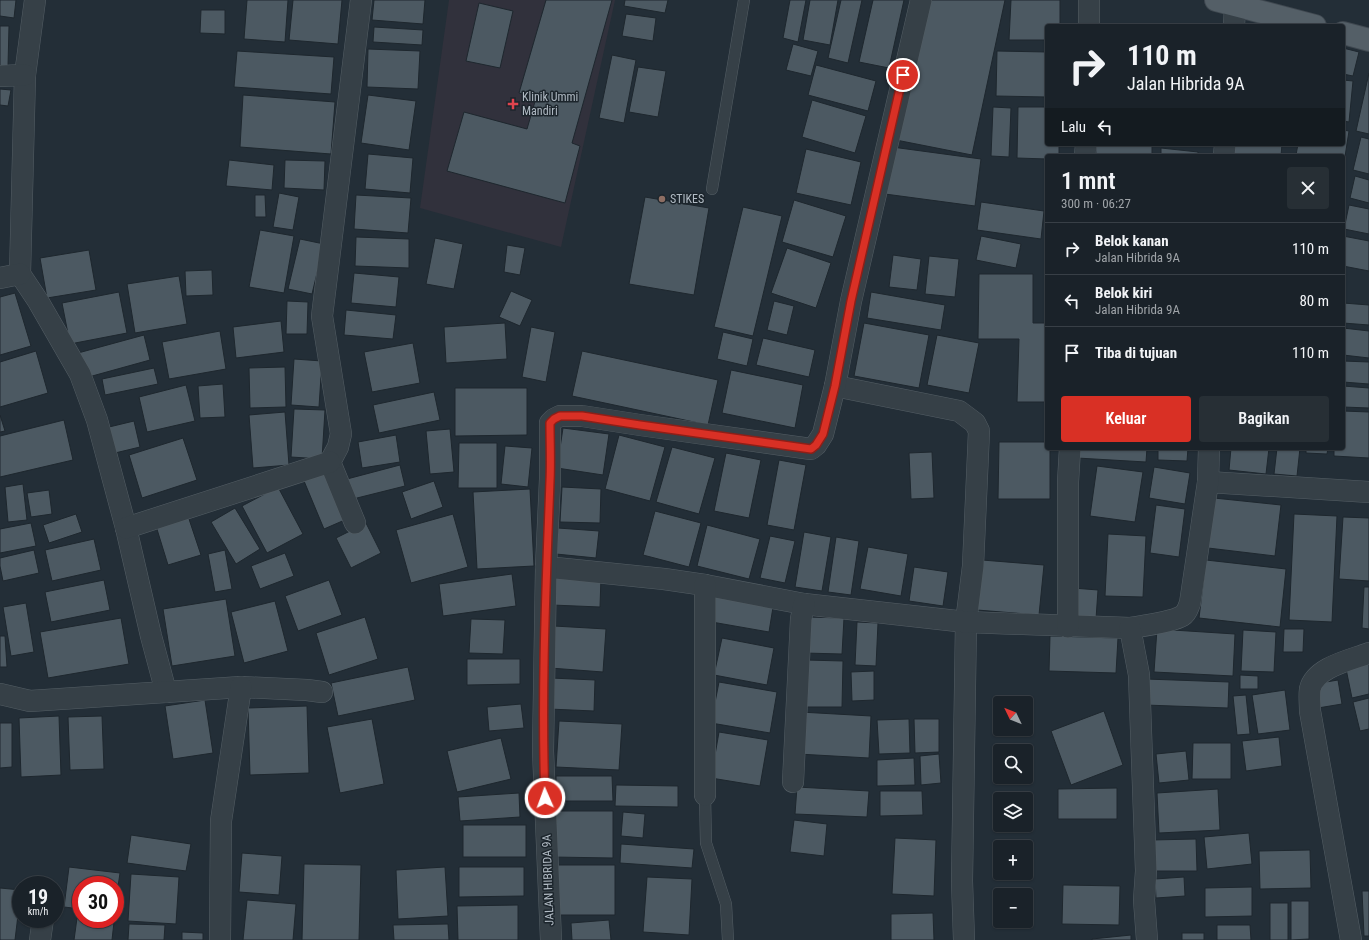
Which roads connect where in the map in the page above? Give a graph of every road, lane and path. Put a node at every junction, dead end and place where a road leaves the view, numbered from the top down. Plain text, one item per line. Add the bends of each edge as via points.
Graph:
1 (35, 0) edge
2 (361, 0) edge
3 (744, 0) edge
4 (921, 0) edge
5 (1089, 0) edge
6 (1228, 11) edge
7 (1089, 24) edge
8 (1303, 24) edge
9 (1345, 34) edge
10 (1369, 40) edge
11 (26, 75) junction
12 (0, 76) edge
13 (712, 189) dead end
14 (10, 276) edge
15 (835, 386) junction
16 (1070, 450) edge
17 (1209, 450) edge
18 (330, 462) junction
19 (1208, 482) junction
20 (1369, 492) edge
21 (355, 523) dead end
22 (126, 528) junction
23 (546, 567) junction
24 (705, 585) junction
25 (804, 604) junction
26 (966, 622) junction
27 (1068, 627) junction
28 (1130, 628) junction
29 (1369, 653) edge
30 (241, 687) junction
31 (166, 692) junction
32 (322, 692) dead end
33 (0, 694) edge
34 (793, 782) dead end
35 (704, 794) joint
36 (42, 928) edge
37 (40, 940) edge
38 (220, 940) edge
39 (551, 940) edge
40 (728, 940) edge
41 (964, 940) edge
42 (1147, 940) edge
43 (1351, 940) edge

1 - 11 street
2 - 18 street via 322,316 341,434
3 - 13 lane
4 - 15 street, JALAN HIBRIDA 9A via 851,301
5 - 7 street
6 - 8 main road
9 - 10 main road
11 - 12 street
11 - 14 street
14 - 22 street via 38,301 80,374 97,420
15 - 23 street, JALAN HIBRIDA 9A via 823,434 811,449 582,416 560,416 554,419 550,423
15 - 26 street via 959,411 975,423 979,431 973,566
16 - 27 street
17 - 19 street
18 - 21 street
18 - 22 street
19 - 20 street
19 - 28 street via 1187,611 1176,619
22 - 31 street
23 - 24 street
23 - 39 street, JALAN HIBRIDA 9A via 543,751
24 - 25 street
24 - 35 street
25 - 26 street
25 - 34 street via 801,619
26 - 27 street
26 - 41 street via 962,881
27 - 28 street
28 - 42 street via 1139,675
29 - 43 street via 1327,669 1316,678 1310,689 1310,711
30 - 31 street
30 - 32 street
30 - 38 street via 221,821
31 - 33 street via 30,701
35 - 40 lane via 706,843 726,904
36 - 37 street

